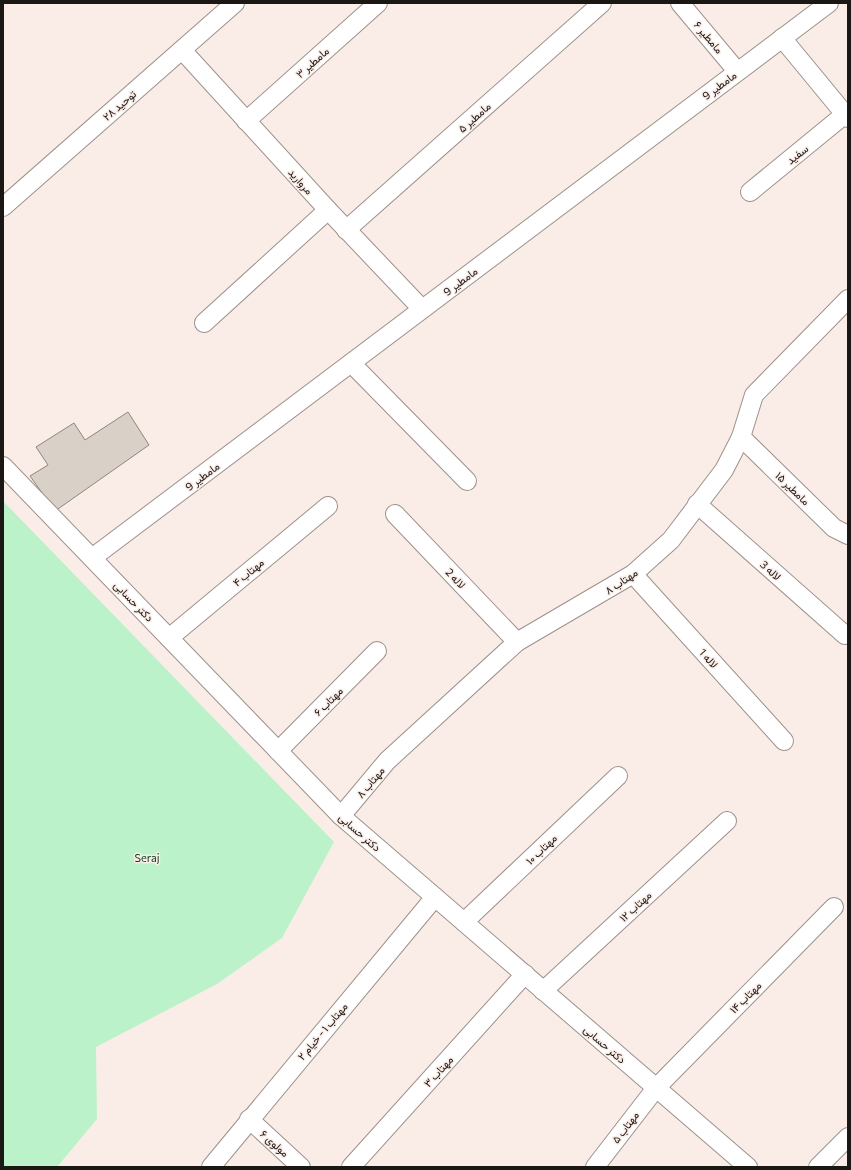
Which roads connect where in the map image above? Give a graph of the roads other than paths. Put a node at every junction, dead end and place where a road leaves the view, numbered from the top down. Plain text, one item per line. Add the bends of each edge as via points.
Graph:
1 (234, 3) edge
2 (378, 3) edge
3 (602, 3) edge
4 (680, 3) edge
5 (829, 3) edge
6 (216, 9) edge
7 (782, 38) junction
8 (182, 50) junction
9 (737, 71) junction
10 (846, 117) edge
11 (246, 121) junction
12 (750, 192) dead end
13 (3, 207) edge
14 (328, 210) junction
15 (346, 230) junction
16 (848, 299) edge
17 (422, 309) junction
18 (204, 323) dead end
19 (351, 363) junction
20 (741, 437) junction
21 (3, 466) edge
22 (467, 480) dead end
23 (698, 504) junction
24 (328, 506) dead end
25 (395, 514) dead end
26 (848, 535) edge
27 (92, 558) junction
28 (633, 574) junction
29 (845, 635) dead end
30 (169, 638) junction
31 (517, 642) junction
32 (377, 651) dead end
33 (784, 741) dead end
34 (278, 751) junction
35 (618, 776) dead end
36 (341, 816) junction
37 (727, 821) dead end
38 (435, 897) junction
39 (834, 907) dead end
40 (464, 922) junction
41 (524, 974) junction
42 (543, 991) junction
43 (656, 1088) junction
44 (249, 1119) junction
45 (848, 1137) edge
46 (211, 1167) edge
47 (301, 1167) edge
48 (350, 1167) edge
49 (595, 1167) edge
50 (748, 1167) edge
51 (818, 1167) edge

1 - 6 street, توحید ۲۸
2 - 11 street, مامطیر ۳
3 - 15 street, مامطیر ۵
4 - 9 street, مامطیر ۶
5 - 7 street, مامطیر 9
6 - 8 street, توحید ۲۸
7 - 9 street, مامطیر 9
7 - 10 street
8 - 11 street, مروارید
8 - 13 street, توحید ۲۸
9 - 17 street, مامطیر 9
10 - 12 street, سفید
11 - 14 street, مروارید
14 - 15 street, مروارید
14 - 18 street
15 - 17 street, مروارید
16 - 20 street, مهتاب ۸ via 754,395
17 - 19 street, مامطیر 9
19 - 22 street
19 - 27 street, مامطیر 9
20 - 23 street, مهتاب ۸ via 724,470
20 - 26 street, مامطیر ۱۵ via 834,528
21 - 27 street, دکتر حسابی
23 - 28 street, مهتاب ۸ via 671,540
23 - 29 street, لاله 3
24 - 30 street, مهتاب ۴
25 - 31 street, لاله 2
27 - 30 street, دکتر حسابی
28 - 31 street, مهتاب ۸
28 - 33 street, لاله 1
30 - 34 street, دکتر حسابی
31 - 36 street, مهتاب ۸ via 387,761
32 - 34 street, مهتاب ۶
34 - 36 street, دکتر حسابی
35 - 40 street, مهتاب ۱۰
36 - 38 street, دکتر حسابی
37 - 42 street, مهتاب ۱۲
38 - 40 street, دکتر حسابی
38 - 44 street, مهتاب ۱ - خیام ۲
39 - 43 street, مهتاب ۱۴
40 - 41 street, دکتر حسابی
41 - 42 street, دکتر حسابی
41 - 48 street, مهتاب ۳
42 - 43 street, دکتر حسابی
43 - 49 street, مهتاب ۵
43 - 50 street, دکتر حسابی
44 - 46 street, مهتاب ۱ - خیام ۲
44 - 47 street, مولوی ۶
45 - 51 street

